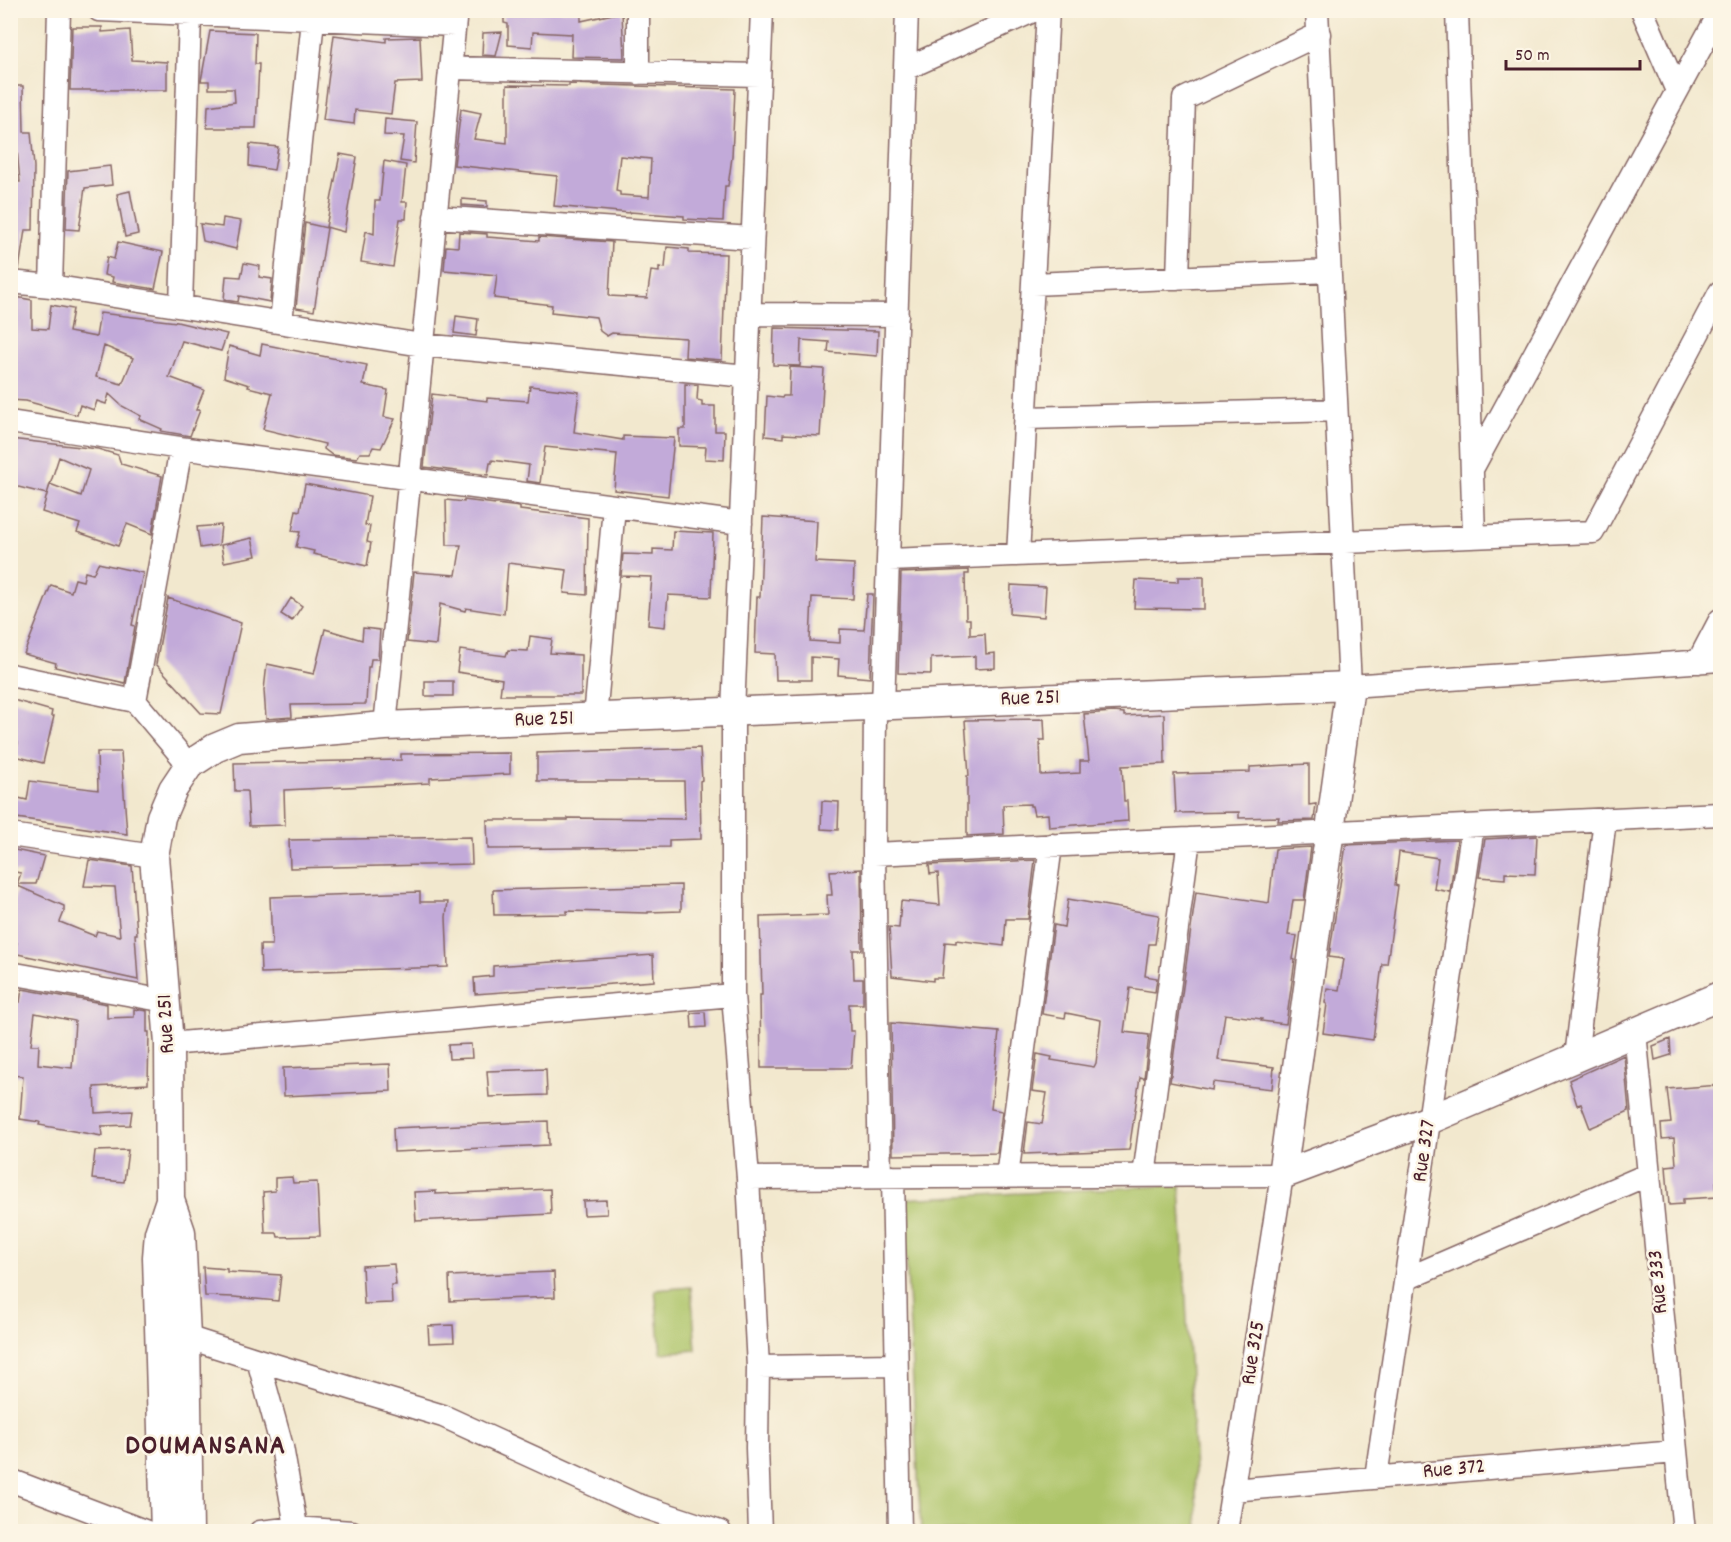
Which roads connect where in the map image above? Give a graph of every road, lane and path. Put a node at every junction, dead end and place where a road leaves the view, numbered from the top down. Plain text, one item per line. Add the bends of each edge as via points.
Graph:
1 (59, 10) edge
2 (99, 10) edge
3 (638, 10) edge
4 (762, 10) edge
5 (908, 10) edge
6 (1035, 10) edge
7 (1048, 10) edge
8 (1317, 10) edge
9 (1457, 10) edge
10 (1641, 10) edge
11 (1720, 12) edge
12 (190, 15) junction
13 (455, 18) edge
14 (313, 20) junction
15 (1318, 34) junction
16 (450, 68) junction
17 (906, 69) junction
18 (638, 73) junction
19 (759, 75) junction
20 (1677, 91) junction
21 (435, 217) junction
22 (752, 238) junction
23 (1330, 271) junction
24 (1178, 278) junction
25 (10, 282) edge
26 (1033, 284) junction
27 (51, 286) junction
28 (1720, 292) edge
29 (181, 306) junction
30 (749, 314) junction
31 (897, 315) junction
32 (281, 322) junction
33 (422, 345) junction
34 (747, 376) junction
35 (1336, 410) junction
36 (1026, 418) junction
37 (10, 422) edge
38 (181, 448) junction
39 (1472, 469) junction
40 (409, 479) junction
41 (614, 507) junction
42 (741, 523) junction
43 (1474, 536) junction
44 (1343, 542) junction
45 (1018, 555) junction
46 (889, 560) junction
47 (1720, 620) edge
48 (1720, 660) edge
49 (1698, 662) junction
50 (10, 675) edge
51 (1350, 686) junction
52 (135, 701) junction
53 (879, 706) junction
54 (733, 712) junction
55 (595, 718) junction
56 (385, 726) junction
57 (189, 765) junction
58 (1720, 814) edge
59 (1605, 819) junction
60 (1473, 825) junction
61 (1330, 832) junction
62 (10, 835) edge
63 (1189, 839) junction
64 (1051, 845) junction
65 (874, 854) junction
66 (154, 856) junction
67 (10, 973) edge
68 (733, 995) junction
69 (1720, 996) edge
70 (166, 1001) junction
71 (1635, 1032) junction
72 (169, 1044) junction
73 (1576, 1058) junction
74 (1429, 1120) junction
75 (1282, 1174) junction
76 (1649, 1174) junction
77 (1144, 1176) junction
78 (886, 1177) junction
79 (1007, 1177) junction
80 (748, 1178) junction
81 (170, 1200) junction
82 (1406, 1279) junction
83 (186, 1337) junction
84 (258, 1360) junction
85 (895, 1365) junction
86 (758, 1367) junction
87 (1676, 1452) junction
88 (1376, 1477) junction
89 (10, 1480) edge
90 (1232, 1490) junction
91 (296, 1530) edge
92 (147, 1532) edge
93 (165, 1532) edge
94 (189, 1532) edge
95 (260, 1532) edge
96 (352, 1532) edge
97 (720, 1532) edge
98 (760, 1532) edge
99 (900, 1532) edge
100 (1226, 1532) edge
101 (1684, 1532) edge

1 - 27 street
2 - 12 street
3 - 18 street
4 - 19 street
5 - 17 street
6 - 17 street
7 - 26 street
8 - 15 street
9 - 39 street
10 - 20 street
11 - 20 street
12 - 14 street
12 - 29 street
13 - 14 street
13 - 16 street
14 - 32 street
15 - 23 street
15 - 24 street via 1184,99
16 - 18 street
16 - 21 street
17 - 31 street
18 - 19 street
19 - 22 street
20 - 39 street
21 - 22 street
21 - 33 street
22 - 30 street
23 - 24 street
23 - 35 street
24 - 26 street
25 - 27 street
26 - 36 street
27 - 29 street
28 - 43 street via 1593,532
29 - 32 street
30 - 31 street
30 - 34 street
31 - 46 street
32 - 33 street
33 - 34 street
33 - 40 street
34 - 42 street
35 - 36 street
35 - 44 street
36 - 45 street
37 - 38 street
38 - 40 street
38 - 52 street
39 - 43 street
40 - 41 street
40 - 56 street
41 - 42 street
41 - 55 street
42 - 54 street
43 - 44 street
44 - 45 street
44 - 51 street
45 - 46 street
46 - 53 street
47 - 49 street
48 - 49 street
49 - 51 street
50 - 52 street
51 - 53 main road, Rue 251
51 - 61 main road
52 - 57 street
53 - 54 main road, Rue 251
53 - 65 street
54 - 55 main road, Rue 251
54 - 68 street
55 - 56 main road, Rue 251
56 - 57 main road, Rue 251 via 239,738
57 - 66 main road, Rue 251 via 161,817
58 - 59 street
59 - 60 street
59 - 73 street
60 - 61 street
60 - 74 street, Rue 327
61 - 63 street
61 - 75 main road
62 - 66 street
63 - 64 street
63 - 77 street
64 - 65 street
64 - 79 street
65 - 78 street
66 - 70 main road, Rue 251
67 - 70 street
68 - 72 street
68 - 80 street
69 - 71 main road
70 - 72 main road, Rue 251
71 - 73 main road
71 - 76 street, Rue 333
72 - 81 main road, Rue 251
73 - 74 main road
74 - 75 main road
74 - 82 street, Rue 327
75 - 77 street
75 - 90 street, Rue 325
76 - 82 street
76 - 87 street, Rue 333
77 - 79 street
78 - 79 street
78 - 80 street
78 - 85 street
80 - 86 street
81 - 83 main road, Rue 251 via 181,1232
81 - 93 main road, Rue 251 via 159,1233 157,1257
82 - 88 street, Rue 327
83 - 84 street
83 - 94 main road, Rue 251
84 - 91 street via 282,1447
84 - 97 street via 443,1416 635,1503
85 - 86 street
85 - 99 street
86 - 98 street
87 - 88 street, Rue 372
87 - 101 street, Rue 333
88 - 90 street, Rue 372
89 - 92 street
90 - 100 street, Rue 325
91 - 95 street
91 - 96 street

